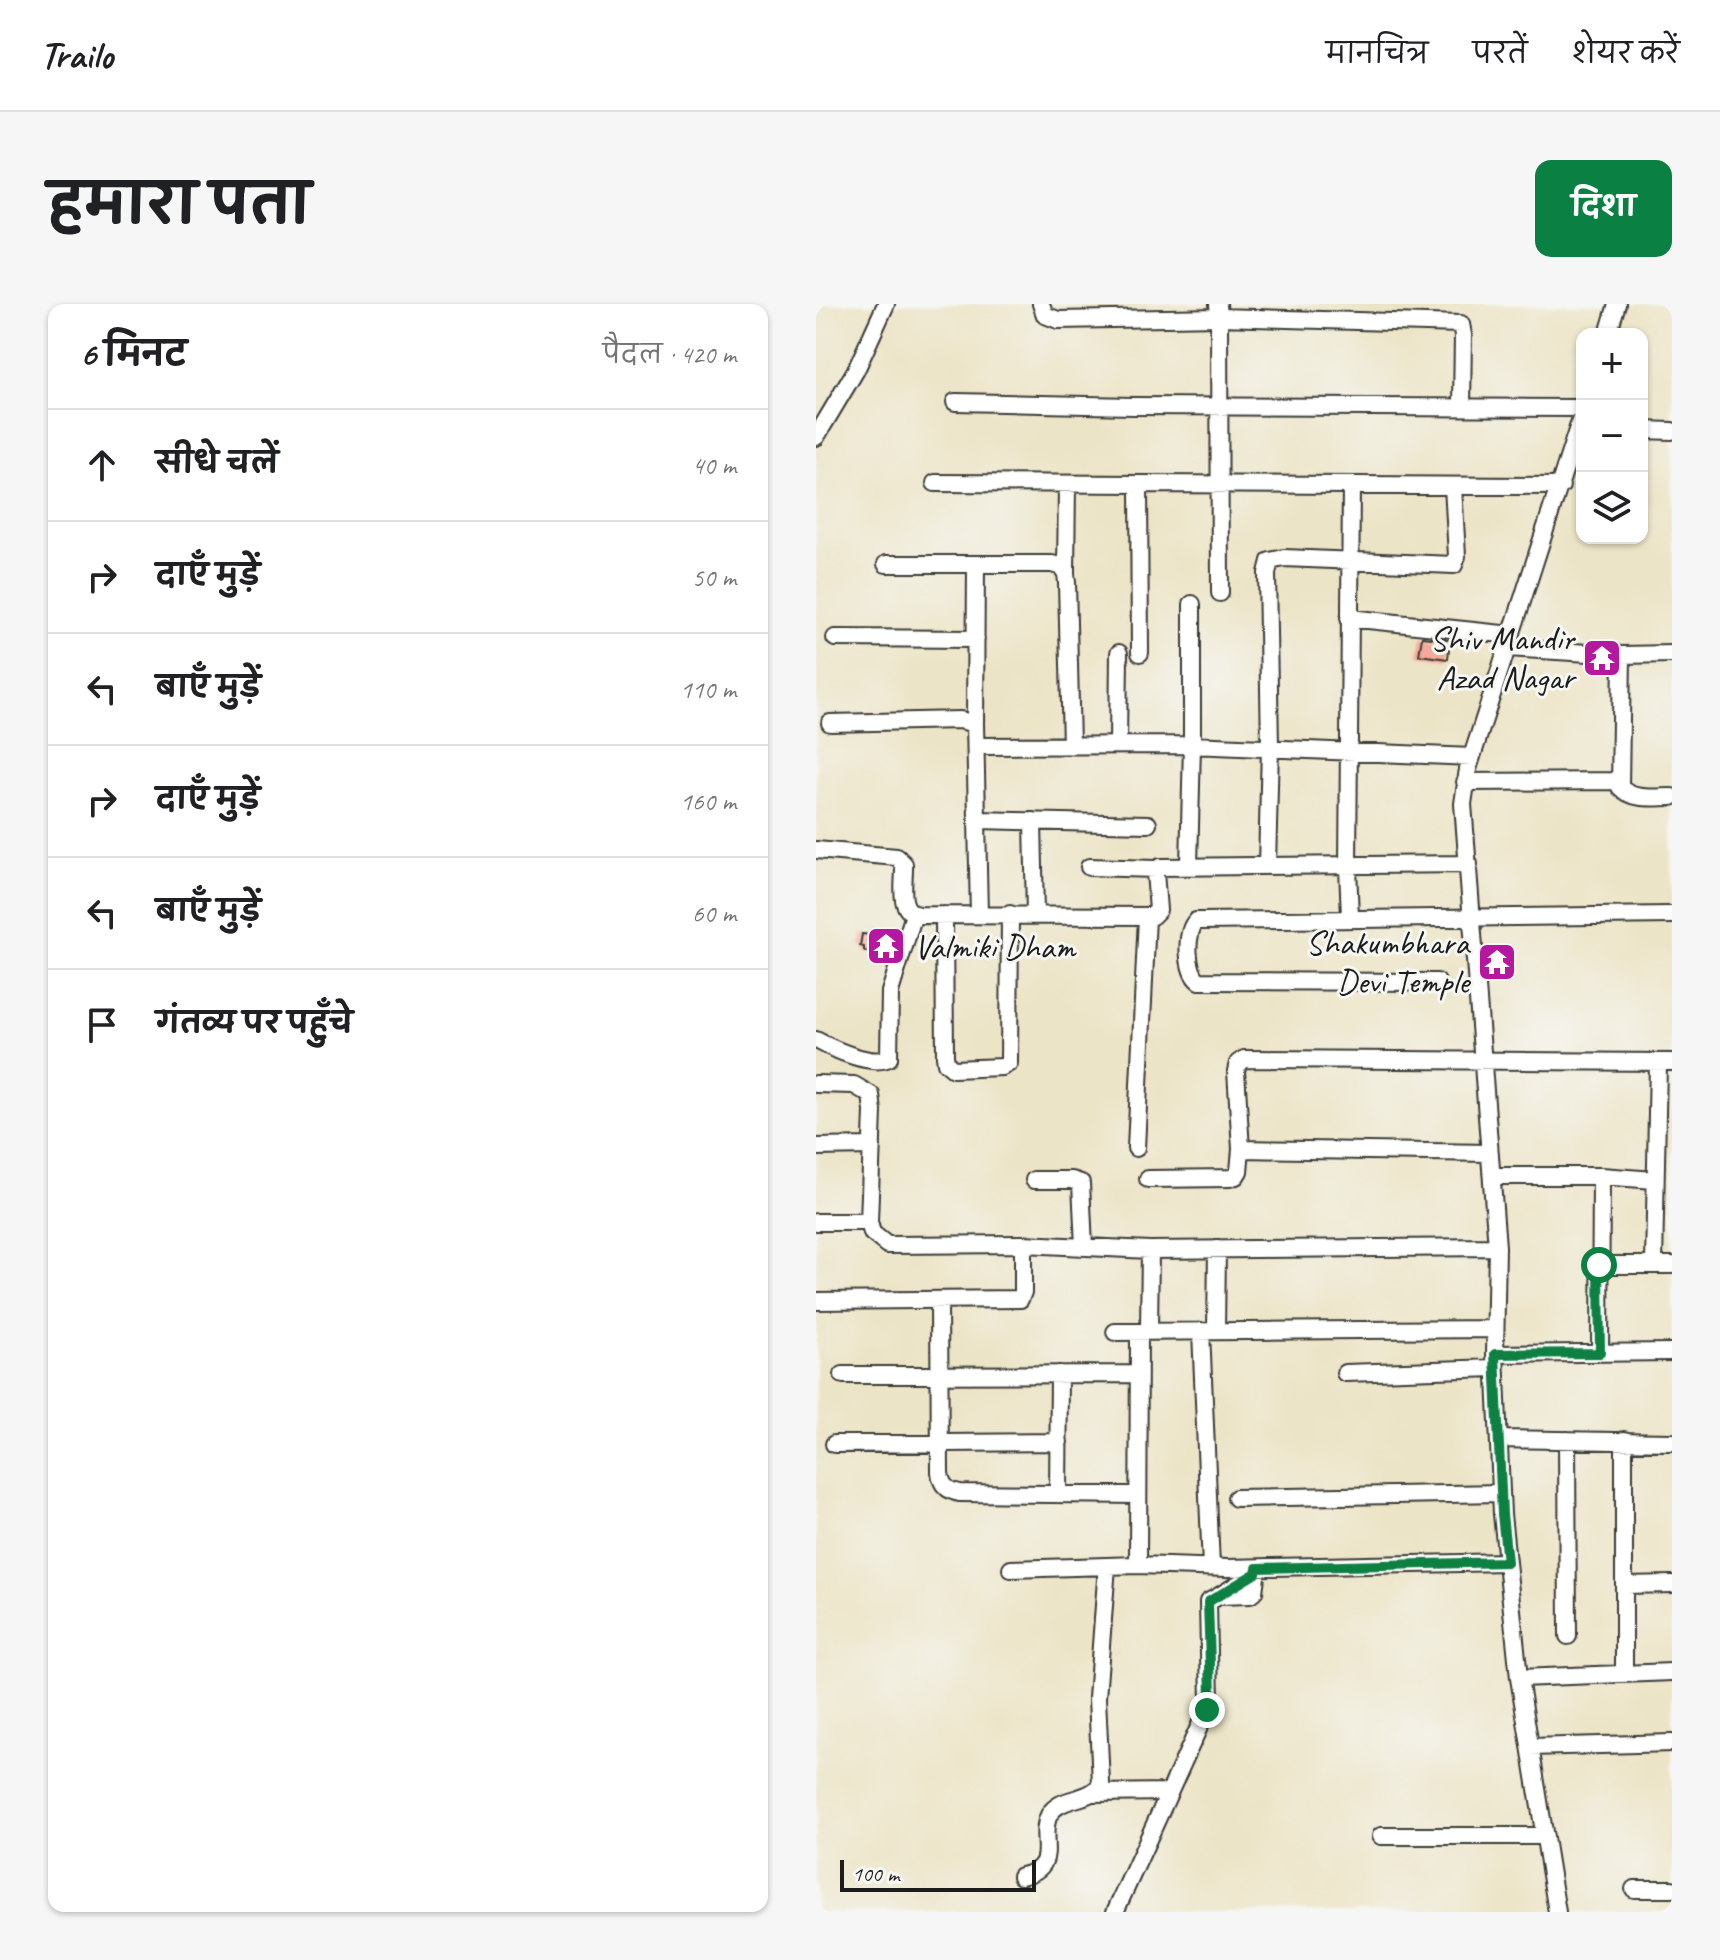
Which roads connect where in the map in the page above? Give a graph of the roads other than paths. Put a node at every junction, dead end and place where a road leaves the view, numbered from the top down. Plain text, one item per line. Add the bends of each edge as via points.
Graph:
1 (886, 304) edge
2 (1041, 304) edge
3 (1617, 304) edge
4 (1218, 311) edge
5 (1610, 328) edge
6 (955, 402) dead end
7 (1221, 405) junction
8 (1462, 406) junction
9 (1576, 408) edge
10 (1648, 430) edge
11 (1672, 431) edge
12 (816, 437) edge
13 (1576, 440) edge
14 (935, 483) dead end
15 (1067, 484) junction
16 (1139, 485) junction
17 (1219, 485) junction
18 (1351, 485) junction
19 (1453, 486) junction
20 (1561, 486) junction
21 (1350, 562) junction
22 (886, 564) dead end
23 (976, 564) junction
24 (1066, 574) junction
25 (1220, 593) dead end
26 (1192, 604) dead end
27 (1349, 618) junction
28 (835, 638) dead end
29 (976, 639) junction
30 (1510, 641) junction
31 (1119, 653) dead end
32 (1140, 653) dead end
33 (1672, 654) edge
34 (1622, 655) junction
35 (830, 723) dead end
36 (975, 724) junction
37 (1071, 745) junction
38 (1118, 745) junction
39 (1192, 745) junction
40 (977, 746) junction
41 (1270, 747) junction
42 (1348, 751) junction
43 (1472, 757) junction
44 (1618, 781) junction
45 (1465, 782) junction
46 (1672, 797) edge
47 (978, 820) junction
48 (1033, 821) junction
49 (1148, 824) dead end
50 (816, 850) edge
51 (1469, 864) junction
52 (1189, 866) junction
53 (1267, 866) junction
54 (1089, 867) dead end
55 (1348, 867) junction
56 (1156, 869) junction
57 (914, 914) junction
58 (1010, 914) junction
59 (1035, 914) junction
60 (944, 915) junction
61 (979, 915) junction
62 (1473, 915) junction
63 (1672, 915) edge
64 (1147, 917) junction
65 (1350, 918) junction
66 (1437, 982) dead end
67 (816, 1040) edge
68 (1483, 1061) junction
69 (1665, 1062) edge
70 (816, 1084) edge
71 (872, 1146) junction
72 (816, 1147) edge
73 (1136, 1148) dead end
74 (1241, 1149) junction
75 (1490, 1153) junction
76 (1492, 1176) junction
77 (1601, 1176) junction
78 (1148, 1179) dead end
79 (1034, 1180) dead end
80 (1655, 1180) junction
81 (816, 1222) edge
82 (869, 1222) junction
83 (1023, 1244) junction
84 (1084, 1247) junction
85 (1497, 1247) junction
86 (1217, 1249) junction
87 (1150, 1250) junction
88 (1654, 1264) junction
89 (1599, 1265) junction
90 (1672, 1265) edge
91 (939, 1300) junction
92 (816, 1301) edge
93 (1495, 1329) junction
94 (1208, 1331) junction
95 (1115, 1332) dead end
96 (1144, 1332) junction
97 (1672, 1352) edge
98 (1600, 1353) junction
99 (1495, 1361) junction
100 (1345, 1373) dead end
101 (941, 1374) junction
102 (1059, 1374) junction
103 (1139, 1374) junction
104 (843, 1375) dead end
105 (1499, 1439) junction
106 (1567, 1440) junction
107 (1624, 1440) junction
108 (940, 1442) junction
109 (1059, 1442) junction
110 (1672, 1442) edge
111 (834, 1444) dead end
112 (1501, 1493) junction
113 (1058, 1494) junction
114 (1138, 1495) junction
115 (1236, 1498) dead end
116 (1507, 1562) junction
117 (1138, 1565) junction
118 (1107, 1566) junction
119 (1214, 1568) junction
120 (1011, 1569) dead end
121 (1256, 1570) junction
122 (1672, 1584) edge
123 (1625, 1585) junction
124 (1225, 1592) junction
125 (1568, 1636) dead end
126 (1672, 1672) edge
127 (1624, 1674) junction
128 (1519, 1678) junction
129 (1672, 1743) edge
130 (1530, 1747) junction
131 (1168, 1792) junction
132 (1093, 1793) junction
133 (1381, 1836) dead end
134 (1545, 1836) junction
135 (1021, 1876) dead end
136 (1634, 1889) dead end
137 (1672, 1889) edge
138 (1115, 1912) edge
139 (1557, 1912) edge

1 - 12 street via 856,370
2 - 4 street via 1045,315 1058,320
3 - 5 street
4 - 7 street
4 - 8 street via 1461,324
6 - 7 street
7 - 8 street
7 - 17 street
8 - 9 street
10 - 11 street
13 - 20 street
14 - 15 street
15 - 16 street
15 - 24 street
16 - 17 street
16 - 32 street
17 - 18 street
17 - 25 street
18 - 19 street
18 - 21 street
19 - 20 street
19 - 21 street via 1454,565
20 - 30 street
21 - 27 street
21 - 41 street via 1270,561
22 - 23 street
23 - 24 street via 1052,564
23 - 29 street
24 - 37 street
26 - 39 street
27 - 30 street
27 - 42 street
28 - 29 street
29 - 36 street
30 - 34 street
30 - 43 street
31 - 38 street
33 - 34 street
34 - 44 street
35 - 36 street
36 - 40 street
37 - 38 street
37 - 40 street
38 - 39 street
39 - 41 street
39 - 52 street
40 - 47 street
41 - 42 street
41 - 53 street
42 - 43 street
42 - 55 street
43 - 45 street
44 - 45 street
44 - 46 street via 1637,797
45 - 51 street
47 - 48 street
47 - 61 street
48 - 49 street
48 - 59 street
50 - 57 street via 901,859 904,906
51 - 55 street
51 - 62 street
52 - 53 street
52 - 56 street
53 - 55 street
54 - 56 street
55 - 65 street
56 - 64 street via 1158,910
57 - 60 street
57 - 67 street via 890,992 889,1058 841,1053
58 - 59 street
58 - 60 street via 1009,1063 953,1069 945,1056
58 - 61 street
59 - 64 street
60 - 61 street
62 - 63 street
62 - 65 street
62 - 68 street
64 - 73 street
65 - 66 street via 1196,921 1190,929 1190,970 1206,983
68 - 69 street
68 - 74 street via 1244,1059 1236,1071
68 - 75 street
69 - 80 street
70 - 71 street via 854,1085 871,1095
71 - 72 street
71 - 82 street
74 - 75 street
74 - 78 street via 1239,1171 1230,1178
75 - 76 street
76 - 77 street
76 - 85 street
77 - 80 street
77 - 89 street
79 - 84 street via 1081,1183
80 - 88 street
81 - 82 street
82 - 83 street via 878,1240 898,1247
83 - 84 street
83 - 91 street via 1020,1299
84 - 87 street
85 - 86 street
85 - 93 street
86 - 87 street
86 - 94 street
87 - 96 street
88 - 89 street
88 - 90 street
89 - 98 street
91 - 92 street
91 - 101 street
93 - 94 street
93 - 99 street
94 - 96 street
94 - 119 street
95 - 96 street
96 - 103 street
97 - 98 street
98 - 99 street
99 - 100 street
99 - 105 street
101 - 102 street
101 - 104 street
101 - 108 street
102 - 103 street
102 - 109 street
103 - 114 street
105 - 106 street
105 - 112 street
106 - 107 street
106 - 125 street
107 - 110 street
107 - 123 street
108 - 109 street
108 - 111 street
108 - 113 street via 940,1479 953,1492
109 - 113 street
112 - 115 street
112 - 116 street
113 - 114 street
114 - 117 street
116 - 121 street
116 - 128 street
117 - 118 street
117 - 119 street
118 - 120 street
118 - 132 street via 1097,1698 1101,1783
119 - 121 street
119 - 124 street
121 - 124 street via 1250,1595
122 - 123 street
123 - 127 street
124 - 131 street via 1210,1599 1207,1607 1210,1703
126 - 127 street
127 - 128 street
128 - 130 street
129 - 130 street
130 - 134 street
131 - 132 street
131 - 138 street
132 - 135 street via 1054,1809 1047,1823 1043,1863
133 - 134 street
134 - 139 street
136 - 137 street

